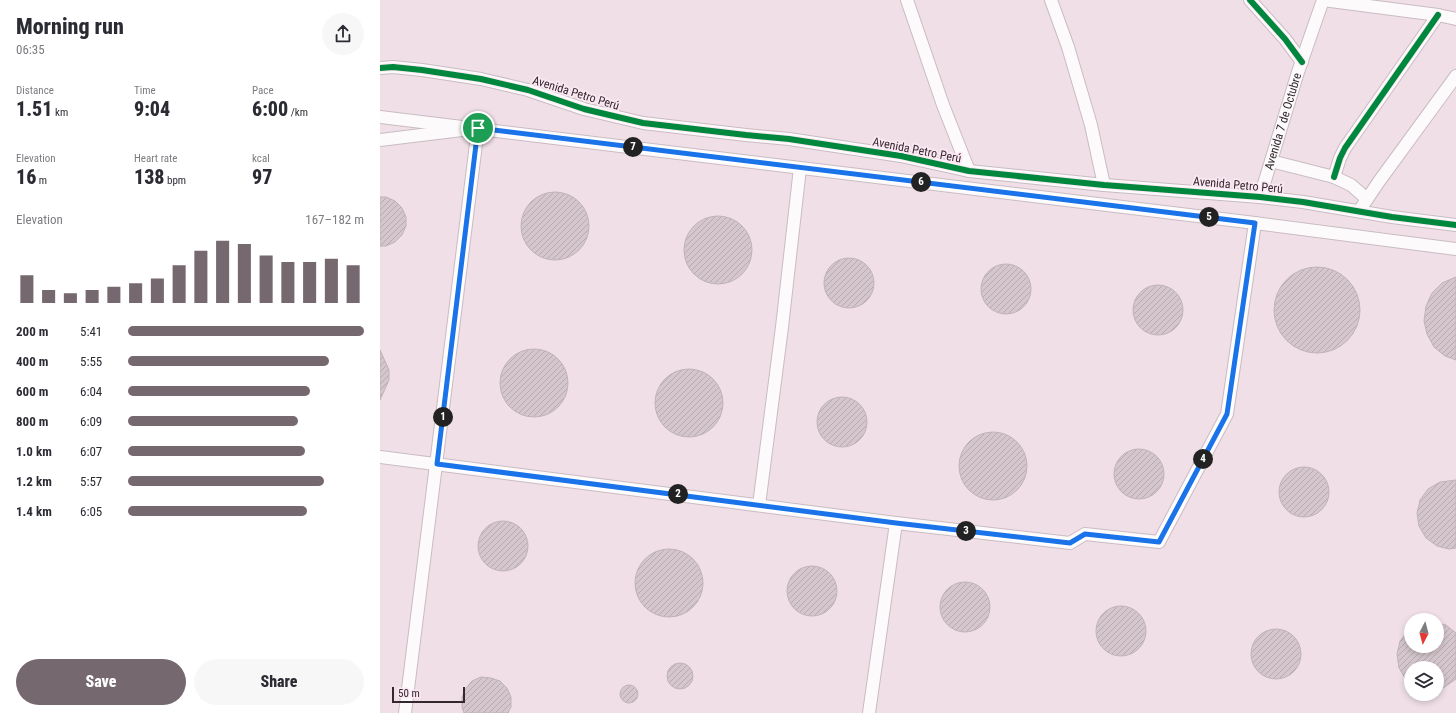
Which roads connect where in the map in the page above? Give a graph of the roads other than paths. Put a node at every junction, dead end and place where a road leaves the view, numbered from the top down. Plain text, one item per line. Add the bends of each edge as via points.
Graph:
1 (907, 0) edge
2 (1051, 0) edge
3 (1250, 0) edge
4 (1323, 0) edge
5 (1438, 15) junction
6 (1456, 19) edge
7 (1302, 62) junction
8 (380, 68) edge
9 (1456, 76) edge
10 (380, 117) edge
11 (478, 128) junction
12 (380, 140) edge
13 (1271, 161) junction
14 (800, 168) junction
15 (969, 171) junction
16 (1334, 177) junction
17 (1104, 185) junction
18 (1260, 197) junction
19 (1367, 199) junction
20 (1359, 211) junction
21 (1255, 223) junction
22 (1456, 225) edge
23 (1456, 249) edge
24 (380, 457) edge
25 (437, 464) junction
26 (759, 505) junction
27 (896, 523) junction
28 (404, 713) edge
29 (869, 713) edge

1 - 15 street
2 - 17 street via 1091,125
3 - 7 street
4 - 5 street
4 - 7 street, Avenida 7 de Octubre
5 - 6 street
5 - 16 street via 1345,148
7 - 13 street, Avenida 7 de Octubre
8 - 15 street, Avenida Petro Perú via 422,70 481,80 528,90 584,109 643,123 789,139 902,156
9 - 19 street
10 - 11 street
11 - 12 street
11 - 14 street
11 - 25 street
13 - 16 street
13 - 18 street, Avenida 7 de Octubre
14 - 21 street
14 - 26 street
15 - 17 street, Avenida Petro Perú
16 - 19 street via 1351,185
17 - 18 street, Avenida Petro Perú
18 - 20 street, Avenida Petro Perú
19 - 20 street
20 - 22 street, Avenida Petro Perú
21 - 23 street
21 - 27 street via 1227,414 1159,542 1085,534 1070,543
24 - 25 street
25 - 26 street
25 - 28 street
26 - 27 street
27 - 29 street

